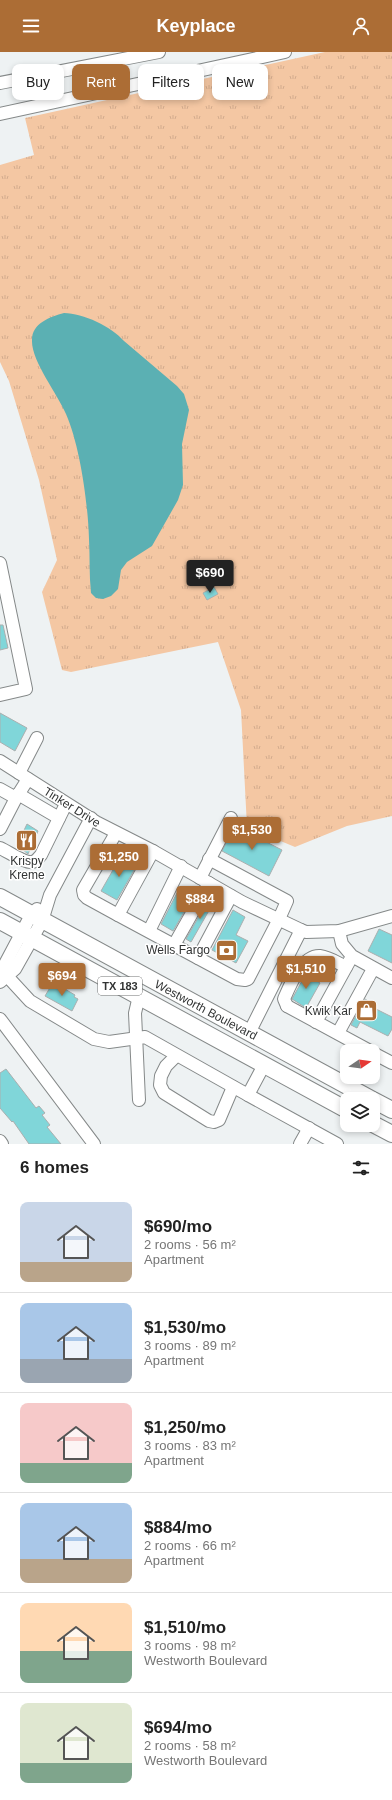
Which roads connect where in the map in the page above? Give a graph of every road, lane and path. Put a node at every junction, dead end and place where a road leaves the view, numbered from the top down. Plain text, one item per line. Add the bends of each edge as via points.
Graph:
1 (159, 52) edge
2 (285, 52) edge
3 (0, 83) edge
4 (0, 114) edge
5 (0, 563) edge
6 (0, 695) edge
7 (37, 738) dead end
8 (0, 761) edge
9 (23, 776) junction
10 (2, 790) edge
11 (17, 796) junction
12 (66, 804) junction
13 (59, 818) junction
14 (91, 818) junction
15 (231, 818) dead end
16 (0, 829) edge
17 (116, 833) junction
18 (0, 848) edge
19 (153, 851) junction
20 (209, 859) junction
21 (181, 866) junction
22 (204, 880) junction
23 (232, 896) junction
24 (0, 897) edge
25 (118, 915) junction
26 (392, 916) edge
27 (36, 918) junction
28 (279, 919) junction
29 (0, 920) edge
30 (301, 930) junction
31 (149, 931) junction
32 (339, 931) junction
33 (26, 935) junction
34 (174, 945) junction
35 (352, 956) junction
36 (198, 958) junction
37 (345, 969) junction
38 (373, 969) junction
39 (392, 978) edge
40 (2, 980) edge
41 (121, 986) junction
42 (139, 996) junction
43 (0, 1019) edge
44 (316, 1022) junction
45 (249, 1033) junction
46 (338, 1034) junction
47 (5, 1035) edge
48 (136, 1037) junction
49 (357, 1044) edge
50 (176, 1056) junction
51 (380, 1057) edge
52 (392, 1063) edge
53 (264, 1065) junction
54 (233, 1087) junction
55 (350, 1092) edge
56 (359, 1092) edge
57 (248, 1095) junction
58 (139, 1100) dead end
59 (380, 1104) edge
60 (340, 1106) edge
61 (392, 1110) edge
62 (309, 1128) junction
63 (380, 1128) edge
64 (392, 1134) edge
65 (0, 1141) edge
66 (2, 1144) edge
67 (94, 1144) edge
68 (300, 1144) edge
69 (337, 1144) edge

1 - 3 street
2 - 4 street
5 - 6 street via 26,689
7 - 9 street
8 - 9 street, Tinker Drive
9 - 11 street
9 - 12 street, Tinker Drive
10 - 11 street
11 - 13 street
11 - 16 street
12 - 13 street
12 - 14 street, Tinker Drive
13 - 18 street via 41,855 34,861 30,862
14 - 17 street, Tinker Drive
14 - 27 street
15 - 20 street
17 - 19 street, Tinker Drive
17 - 25 street via 83,890 87,898
19 - 21 street, Tinker Drive
19 - 25 street
20 - 22 street
20 - 28 street via 287,901
21 - 22 street, Tinker Drive
21 - 31 street
22 - 23 street, Tinker Drive
22 - 34 street
23 - 28 street, Tinker Drive
23 - 36 street
24 - 27 main road, Westworth Boulevard / TX 183
25 - 31 street
26 - 32 street, Tinker Drive
27 - 33 street
27 - 45 main road, Westworth Boulevard / TX 183
28 - 30 street, Tinker Drive
28 - 36 street via 253,970 245,980 237,979
29 - 33 main road, Westworth Boulevard / TX 183
30 - 32 street, Tinker Drive
30 - 45 street
31 - 34 street
32 - 35 street via 342,944
33 - 40 street via 4,966
33 - 41 main road, Westworth Boulevard / TX 183
34 - 36 street
35 - 37 street
35 - 38 street
37 - 44 street
37 - 44 street via 324,962 307,966 287,1002 287,1006
38 - 39 street
38 - 46 street
40 - 48 street via 30,1001 94,1039 109,1042
41 - 42 main road, Westworth Boulevard / TX 183
41 - 45 main road via 131,980 230,1033
42 - 48 street via 135,1013
42 - 53 main road, Westworth Boulevard / TX 183
43 - 47 street
44 - 46 street
45 - 56 main road, Westworth Boulevard / TX 183
46 - 49 street
47 - 67 street
48 - 50 street via 145,1038
48 - 58 street
50 - 54 street
50 - 54 street via 161,1076 160,1085 164,1093 209,1121 219,1120
51 - 52 street
53 - 55 main road via 272,1056 280,1056 340,1089
53 - 57 street
53 - 60 main road, Westworth Boulevard / TX 183
54 - 57 street
57 - 62 street
59 - 61 main road, Westworth Boulevard / TX 183
62 - 68 street
62 - 69 street
63 - 64 main road
65 - 66 street

